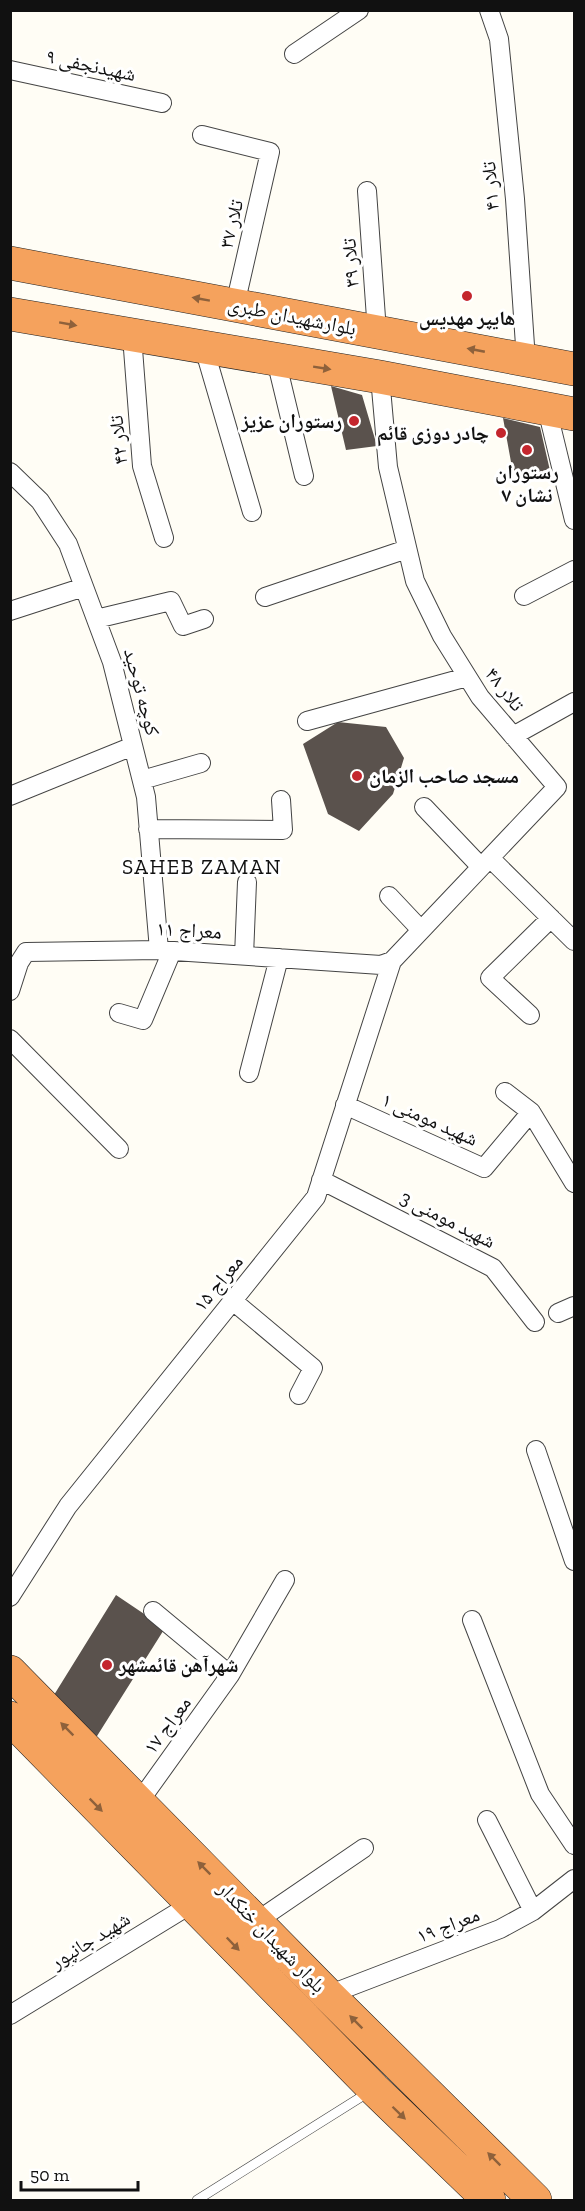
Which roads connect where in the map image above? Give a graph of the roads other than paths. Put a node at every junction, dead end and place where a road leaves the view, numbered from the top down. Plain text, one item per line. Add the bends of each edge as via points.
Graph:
1 (359, 10) edge
2 (489, 10) edge
3 (294, 54) dead end
4 (10, 70) edge
5 (162, 103) dead end
6 (202, 135) dead end
7 (367, 191) dead end
8 (10, 263) edge
9 (235, 305) junction
10 (10, 314) edge
11 (377, 332) junction
12 (132, 336) junction
13 (204, 348) junction
14 (276, 360) junction
15 (526, 360) junction
16 (574, 369) edge
17 (380, 377) junction
18 (561, 412) edge
19 (10, 472) edge
20 (304, 476) dead end
21 (252, 512) dead end
22 (574, 520) edge
23 (164, 538) dead end
24 (407, 549) junction
25 (574, 570) edge
26 (84, 587) junction
27 (524, 596) dead end
28 (265, 597) dead end
29 (10, 611) edge
30 (96, 619) junction
31 (204, 619) dead end
32 (468, 677) junction
33 (574, 702) edge
34 (307, 722) dead end
35 (513, 736) junction
36 (133, 746) junction
37 (201, 763) dead end
38 (142, 780) junction
39 (10, 796) edge
40 (281, 800) dead end
41 (424, 807) dead end
42 (148, 829) junction
43 (485, 863) junction
44 (247, 882) dead end
45 (389, 896) dead end
46 (550, 918) junction
47 (421, 930) junction
48 (574, 942) edge
49 (165, 950) junction
50 (244, 956) junction
51 (279, 958) junction
52 (392, 961) junction
53 (10, 991) edge
54 (119, 1013) dead end
55 (530, 1015) dead end
56 (10, 1039) edge
57 (249, 1073) dead end
58 (506, 1092) dead end
59 (345, 1105) junction
60 (531, 1112) junction
61 (119, 1149) dead end
62 (321, 1180) junction
63 (574, 1183) edge
64 (233, 1300) junction
65 (535, 1322) dead end
66 (300, 1395) dead end
67 (536, 1450) dead end
68 (574, 1561) edge
69 (285, 1580) dead end
70 (10, 1598) edge
71 (153, 1611) dead end
72 (472, 1620) dead end
73 (10, 1672) edge
74 (230, 1675) junction
75 (10, 1718) edge
76 (140, 1802) junction
77 (487, 1820) dead end
78 (574, 1845) edge
79 (364, 1848) dead end
80 (574, 1879) edge
81 (193, 1903) junction
82 (532, 1911) junction
83 (257, 1922) junction
84 (328, 1995) junction
85 (10, 2015) edge
86 (374, 2089) junction
87 (197, 2200) edge
88 (489, 2200) edge
89 (535, 2200) edge

1 - 3 street
2 - 15 street, تلار ۴۱ via 499,39
4 - 5 street, شهیدنجفی ۹
6 - 9 street, تلار ۳۷ via 270,152
7 - 11 street, تلار ۳۹
9 -> 8 highway, بلوارشهیدان طبری
9 - 11 highway, بلوارشهیدان طبری
10 -> 12 highway
15 -> 11 highway, بلوارشهیدان طبری
12 - 13 highway
12 - 23 street, تلار ۴۲ via 142,466
13 - 14 highway
13 - 21 street
14 -> 17 highway
14 - 20 street
15 - 16 highway, بلوارشهیدان طبری
17 - 18 highway
17 - 24 street, تلار ۴۸ via 388,467
18 - 22 street
19 - 26 street, کوچه توحید via 40,501 68,544
24 - 28 street
24 - 32 street, تلار ۴۸ via 415,581
25 - 27 street
26 - 29 street
26 - 30 street, کوچه توحید
30 - 31 street via 171,601 183,626
30 - 36 street, کوچه توحید via 112,663
32 - 34 street
32 - 35 street, تلار ۴۸
33 - 35 street
35 - 43 street, تلار ۴۸ via 557,787
36 - 38 street, کوچه توحید
36 - 39 street
37 - 38 street
38 - 42 street, کوچه توحید
40 - 42 street via 283,830
41 - 43 street
42 - 49 street, کوچه توحید
43 - 46 street
43 - 47 street, تلار ۴۸
44 - 50 street
45 - 47 street
46 - 48 street
46 - 55 street via 490,978
47 - 52 street, تلار ۴۸
49 - 50 street, معراج ۱۱
49 - 53 street, معراج ۱۱ via 26,952
49 - 54 street via 143,1020
50 - 51 street, معراج ۱۱
51 - 52 street, معراج ۱۱ via 381,965
51 - 57 street
52 - 59 street, معراج ۱۵
56 - 61 street
58 - 60 street
59 - 60 street, شهید مومنی ۱ via 484,1168
59 - 62 street, معراج ۱۵
60 - 63 street
62 - 64 street, معراج ۱۵ via 316,1197
62 - 65 street, شهید مومنی 3 via 493,1268
64 - 66 street via 313,1368
64 - 70 street, معراج ۱۵ via 68,1506
67 - 68 street
69 - 74 street, معراج ۱۷
71 - 74 street
72 - 78 street via 540,1794
76 -> 73 highway, بلوار شهیدان خنکدار
74 - 76 street, معراج ۱۷
75 -> 81 highway, بلوار شهیدان خنکدار
83 -> 76 highway, بلوار شهیدان خنکدار
77 - 82 street
79 - 83 street
80 - 82 street, معراج ۱۹
81 - 85 street, شهید جانپور
81 -> 86 highway, بلوار شهیدان خنکدار
82 - 84 street, معراج ۱۹ via 500,1929
83 - 84 highway, بلوار شهیدان خنکدار
89 -> 84 highway, بلوار شهیدان خنکدار
86 - 87 lane
86 -> 88 highway, بلوار شهیدان خنکدار

